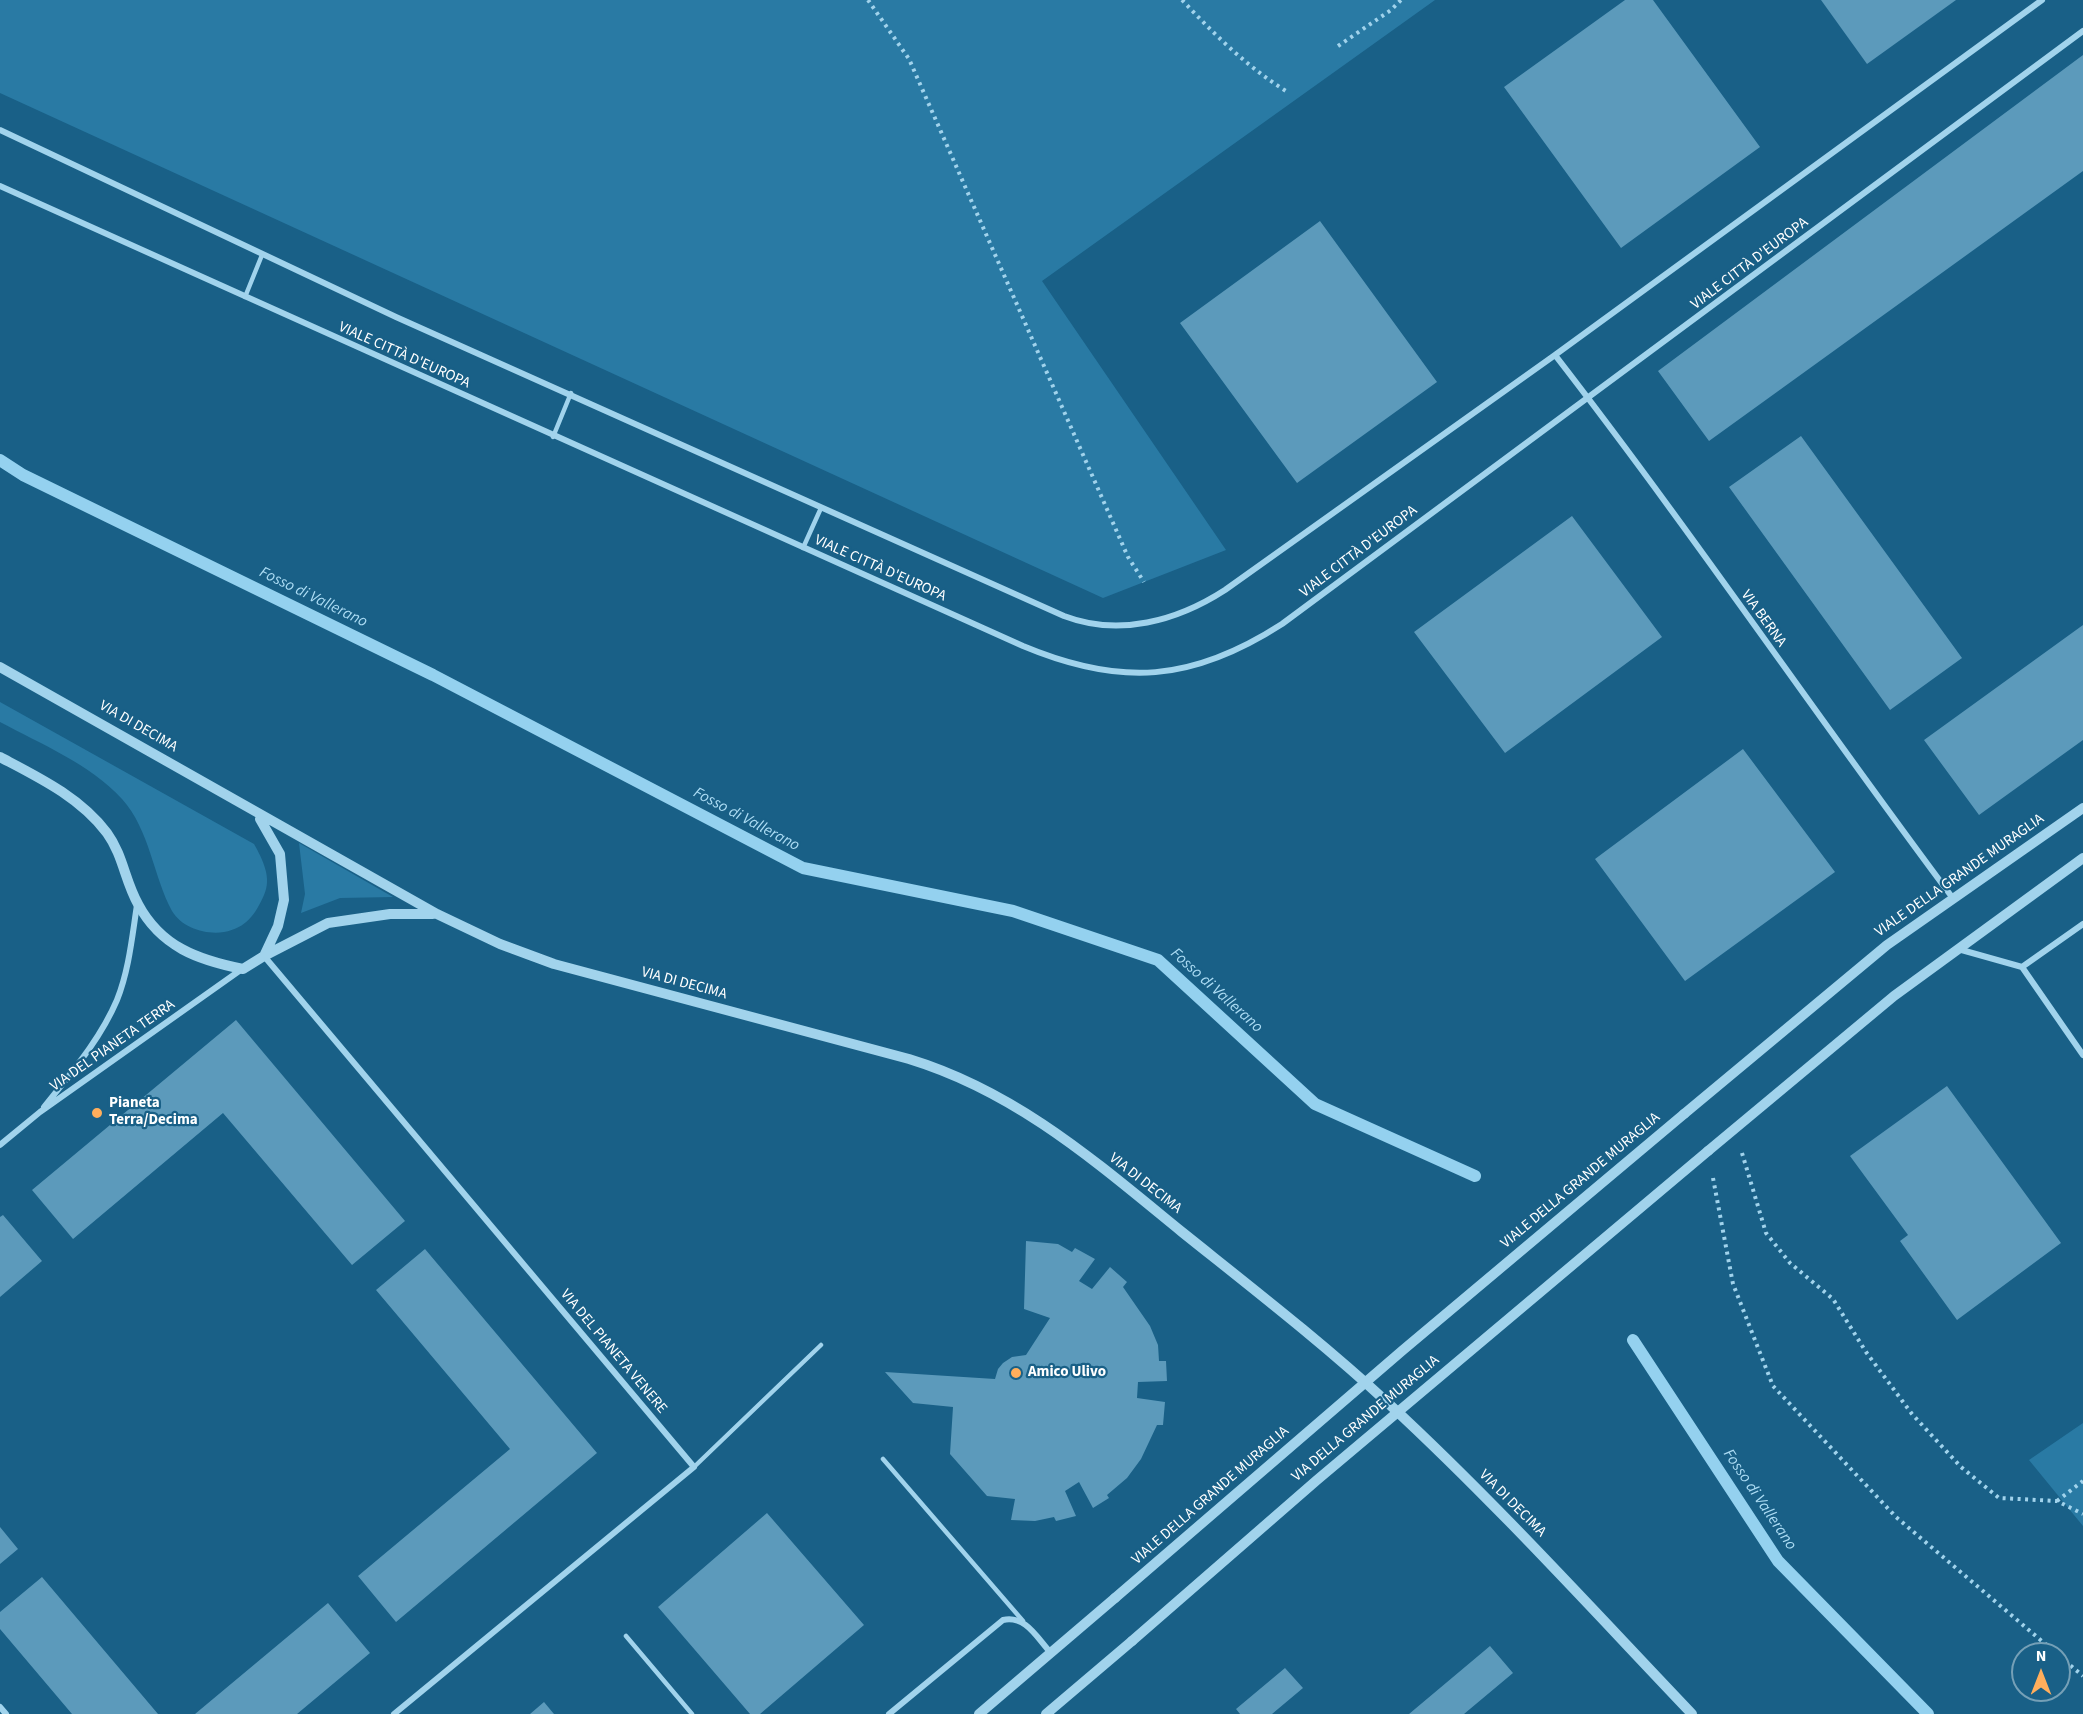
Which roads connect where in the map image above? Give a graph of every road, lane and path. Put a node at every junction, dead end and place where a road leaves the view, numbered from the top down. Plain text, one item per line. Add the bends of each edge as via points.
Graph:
1 (868, 0) edge
2 (1182, 0) edge
3 (1401, 0) edge
4 (2042, 0) edge
5 (2083, 31) edge
6 (1338, 46) dead end
7 (1286, 91) dead end
8 (0, 130) edge
9 (0, 186) edge
10 (262, 255) junction
11 (245, 297) junction
12 (1555, 355) junction
13 (571, 393) junction
14 (1588, 398) junction
15 (553, 437) junction
16 (821, 508) junction
17 (803, 548) junction
18 (1144, 582) dead end
19 (0, 668) edge
20 (0, 757) edge
21 (2083, 808) edge
22 (259, 816) junction
23 (2083, 858) edge
24 (1952, 897) junction
25 (137, 904) junction
26 (436, 915) junction
27 (2083, 924) edge
28 (1957, 949) junction
29 (264, 956) junction
30 (2022, 967) junction
31 (243, 969) junction
32 (2083, 1055) edge
33 (40, 1112) junction
34 (1734, 1130) junction
35 (0, 1145) edge
36 (1708, 1151) junction
37 (821, 1345) dead end
38 (883, 1459) dead end
39 (694, 1467) junction
40 (2083, 1481) edge
41 (2057, 1501) junction
42 (2083, 1514) edge
43 (1023, 1621) junction
44 (626, 1636) dead end
45 (2043, 1642) edge
46 (1051, 1653) junction
47 (2071, 1666) edge
48 (2083, 1676) edge
49 (0, 1707) edge
50 (6, 1714) edge
51 (394, 1714) edge
52 (692, 1714) edge
53 (890, 1714) edge
54 (979, 1714) edge
55 (1046, 1714) edge
56 (1692, 1714) edge

1 - 18 path via 909,59 1128,557
2 - 7 path via 1223,44
3 - 6 path
4 - 12 street, VIALE CITTÀ D'EUROPA
5 - 14 street, VIALE CITTÀ D'EUROPA
8 - 10 street, VIALE CITTÀ D'EUROPA
9 - 11 street, VIALE CITTÀ D'EUROPA
10 - 11 lane
10 - 13 street, VIALE CITTÀ D'EUROPA
11 - 15 street, VIALE CITTÀ D'EUROPA
12 - 14 street, VIA BERNA
12 - 16 street, VIALE CITTÀ D'EUROPA via 1225,590 1196,608 1159,621 1121,626 1076,621
13 - 15 lane
13 - 16 street, VIALE CITTÀ D'EUROPA
14 - 17 street, VIALE CITTÀ D'EUROPA via 1282,624 1224,656 1177,669 1148,674 1106,672 1065,662
14 - 24 street, VIA BERNA
15 - 17 street, VIALE CITTÀ D'EUROPA
16 - 17 lane
19 - 22 street, VIA DI DECIMA
20 - 25 street via 60,790 94,819 116,846
21 - 24 street, VIALE DELLA GRANDE MURAGLIA
22 - 26 street, VIA DI DECIMA
22 - 29 street via 280,854 284,885 278,927
23 - 28 street
24 - 46 street, VIALE DELLA GRANDE MURAGLIA, bridge via 1870,959 1412,1342
25 - 31 street via 155,928 183,952
25 - 33 street via 131,948 116,1001 97,1038
26 - 29 street, VIA DI DECIMA via 390,914 328,923
26 - 56 street, VIA DI DECIMA via 554,964 934,1066 1007,1099 1139,1197 1351,1369 1529,1542
27 - 30 street
28 - 30 street
28 - 34 street via 1894,996
29 - 31 street, VIA DI DECIMA
29 - 39 street, VIA DEL PIANETA VENERE
30 - 32 street
31 - 33 street, VIA DEL PIANETA TERRA
33 - 35 street, VIA DEL PIANETA TERRA
34 - 36 street
34 - 41 path via 1766,1233 1790,1263 1833,1299 1912,1414 1961,1467 1999,1498
36 - 45 path via 1733,1284 1773,1386 1896,1517
36 - 55 street, VIA DELLA GRANDE MURAGLIA, bridge
37 - 39 lane
38 - 43 lane
39 - 51 street
40 - 41 path
41 - 42 path
43 - 46 street
43 - 53 street via 1013,1618 995,1625
44 - 52 lane
46 - 54 street
47 - 48 path
49 - 50 street

